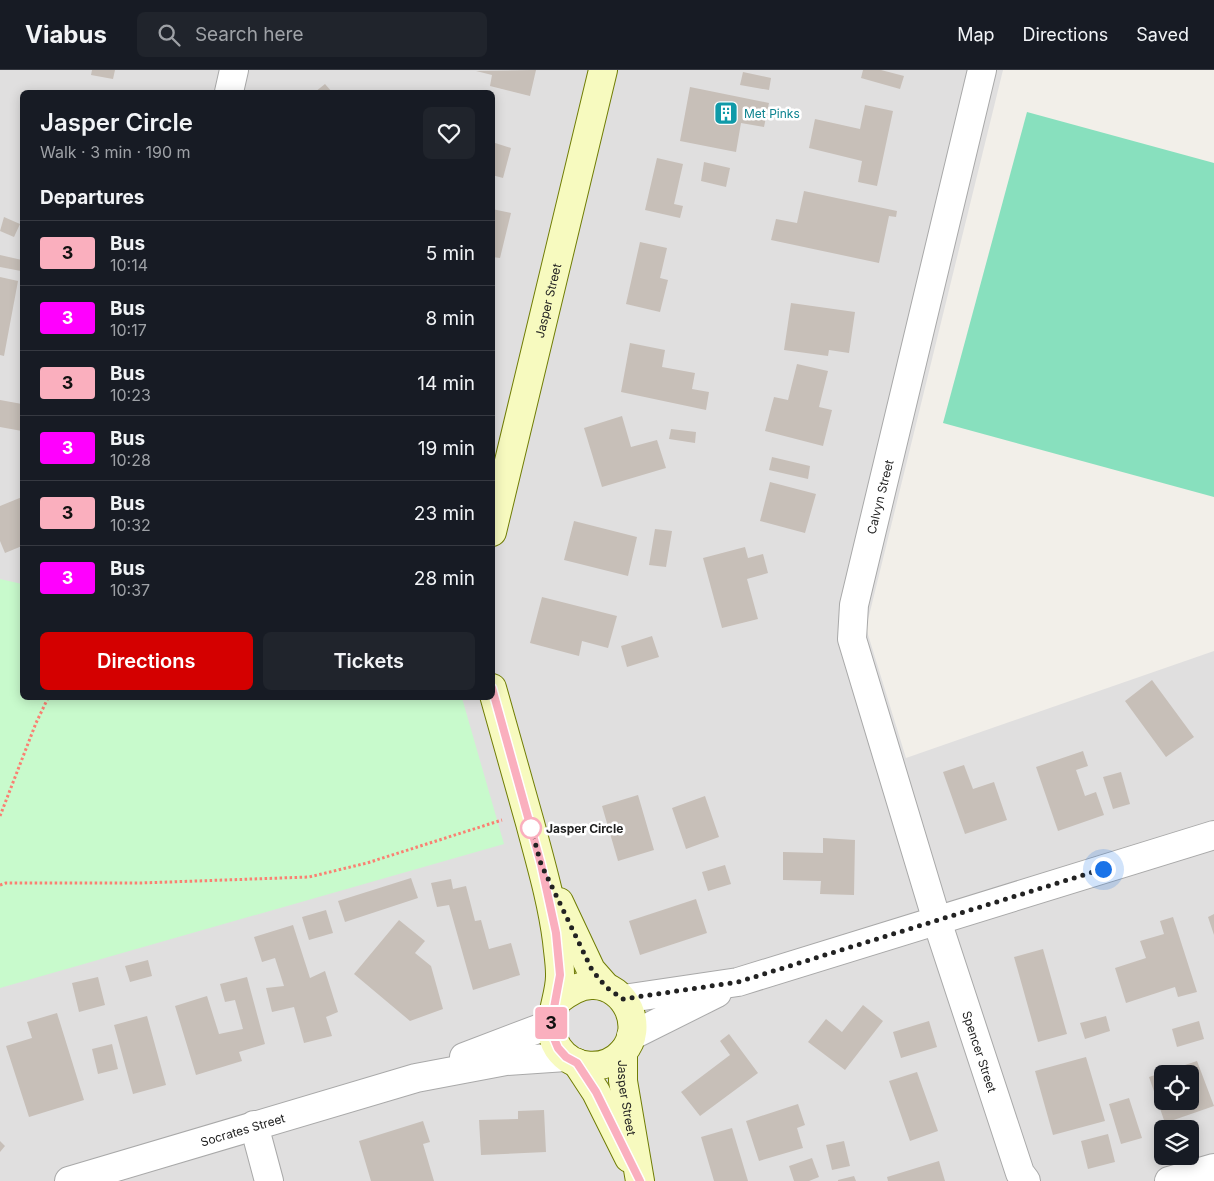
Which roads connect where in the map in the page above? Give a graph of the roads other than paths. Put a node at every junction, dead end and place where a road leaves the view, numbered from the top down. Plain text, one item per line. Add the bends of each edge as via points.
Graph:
1 (234, 70) edge
2 (603, 70) edge
3 (982, 70) edge
4 (229, 90) edge
5 (495, 520) edge
6 (495, 699) edge
7 (1214, 835) edge
8 (541, 864) junction
9 (937, 921) junction
10 (738, 982) junction
11 (615, 993) junction
12 (554, 1012) junction
13 (627, 1044) junction
14 (572, 1060) junction
15 (416, 1078) junction
16 (254, 1125) junction
17 (1214, 1168) edge
18 (639, 1177) edge
19 (69, 1181) edge
20 (269, 1181) edge
21 (1026, 1181) edge
22 (1169, 1181) edge

1 - 4 street
2 - 5 street, Jasper Street
3 - 9 street, Calvyn Street via 854,605 852,630 860,670
6 - 8 street
7 - 9 street
8 - 11 street via 592,970
8 - 12 street via 556,933 560,975
9 - 10 street
9 - 21 street, Spencer Street via 1020,1174
10 - 11 street
10 - 13 street
11 - 12 street via 594,985 581,986
11 - 13 street via 632,1016
12 - 14 street via 553,1036 558,1048
12 - 15 street, Socrates Street via 499,1042
13 - 14 street via 614,1060 602,1065 589,1066
13 - 18 street, Jasper Street via 623,1082
14 - 15 street, Socrates Street via 506,1061
14 - 18 street, Jasper Street via 596,1092
15 - 16 street, Socrates Street
16 - 19 street, Socrates Street
16 - 20 street
17 - 22 street

